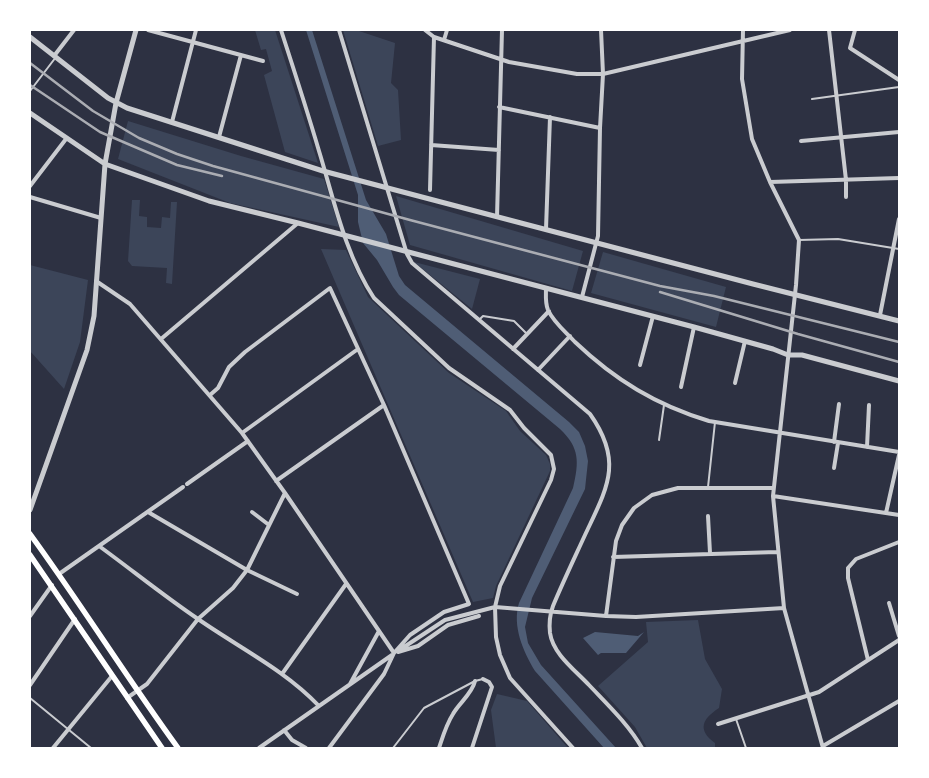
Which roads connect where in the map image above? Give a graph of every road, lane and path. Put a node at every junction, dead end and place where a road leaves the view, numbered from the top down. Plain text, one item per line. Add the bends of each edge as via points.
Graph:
1 (74, 30) edge
2 (136, 30) edge
3 (148, 30) edge
4 (196, 30) edge
5 (281, 30) edge
6 (339, 30) edge
7 (425, 30) edge
8 (447, 30) edge
9 (502, 30) edge
10 (601, 30) edge
11 (743, 30) edge
12 (790, 30) edge
13 (829, 30) edge
14 (855, 30) edge
15 (30, 37) edge
16 (434, 37) junction
17 (444, 40) junction
18 (743, 40) junction
19 (193, 42) junction
20 (241, 55) junction
21 (54, 57) junction
22 (501, 59) junction
23 (263, 61) dead end
24 (603, 74) junction
25 (899, 80) edge
26 (899, 87) edge
27 (30, 91) edge
28 (837, 96) junction
29 (812, 99) dead end
30 (116, 102) junction
31 (500, 107) junction
32 (31, 115) edge
33 (550, 117) junction
34 (172, 122) junction
35 (600, 128) junction
36 (899, 132) edge
37 (219, 137) junction
38 (842, 138) junction
39 (66, 139) junction
40 (801, 141) dead end
41 (431, 145) junction
42 (499, 150) junction
43 (105, 164) junction
44 (899, 178) edge
45 (846, 180) junction
46 (770, 182) junction
47 (30, 186) edge
48 (430, 190) dead end
49 (30, 197) edge
50 (846, 197) dead end
51 (498, 217) junction
52 (101, 218) junction
53 (899, 219) edge
54 (298, 223) junction
55 (546, 229) junction
56 (799, 240) junction
57 (597, 242) junction
58 (896, 248) edge
59 (96, 281) junction
60 (546, 288) junction
61 (795, 294) junction
62 (582, 297) junction
63 (549, 311) junction
64 (880, 315) junction
65 (652, 316) junction
66 (479, 320) junction
67 (899, 321) edge
68 (694, 326) junction
69 (527, 334) junction
70 (570, 336) junction
71 (161, 339) junction
72 (745, 341) junction
73 (358, 349) junction
74 (512, 349) junction
75 (788, 355) junction
76 (640, 365) dead end
77 (538, 370) junction
78 (899, 381) edge
79 (735, 383) dead end
80 (681, 387) dead end
81 (210, 395) junction
82 (839, 404) dead end
83 (384, 405) junction
84 (664, 405) junction
85 (869, 405) dead end
86 (715, 422) junction
87 (779, 432) junction
88 (242, 433) junction
89 (659, 440) dead end
90 (248, 441) junction
91 (836, 442) junction
92 (867, 447) junction
93 (899, 454) edge
94 (834, 468) dead end
95 (276, 481) junction
96 (707, 488) junction
97 (773, 488) junction
98 (285, 493) junction
99 (772, 496) junction
100 (30, 510) edge
101 (148, 512) junction
102 (252, 512) dead end
103 (886, 513) junction
104 (899, 515) edge
105 (708, 516) dead end
106 (269, 525) junction
107 (30, 534) edge
108 (899, 542) edge
109 (99, 546) junction
110 (777, 552) junction
111 (710, 553) junction
112 (30, 555) edge
113 (614, 557) junction
114 (247, 570) junction
115 (59, 574) junction
116 (346, 584) junction
117 (52, 585) junction
118 (297, 594) dead end
119 (890, 603) dead end
120 (495, 607) junction
121 (784, 608) junction
122 (551, 612) junction
123 (30, 616) edge
124 (478, 616) dead end
125 (606, 616) junction
126 (74, 619) junction
127 (198, 619) junction
128 (379, 631) junction
129 (899, 638) edge
130 (394, 653) junction
131 (868, 660) junction
132 (282, 674) junction
133 (112, 676) junction
134 (483, 679) joint
135 (475, 681) junction
136 (30, 685) edge
137 (350, 685) junction
138 (137, 691) junction
139 (809, 696) junction
140 (30, 698) edge
141 (127, 698) junction
142 (899, 701) edge
143 (319, 706) junction
144 (736, 719) junction
145 (718, 724) dead end
146 (67, 730) junction
147 (284, 730) junction
148 (823, 747) edge
149 (53, 748) edge
150 (91, 748) edge
151 (162, 748) edge
152 (178, 748) edge
153 (258, 748) edge
154 (306, 748) edge
155 (329, 748) edge
156 (393, 748) edge
157 (439, 748) edge
158 (472, 748) edge
159 (573, 748) edge
160 (642, 748) edge
161 (746, 748) edge

1 - 21 street
2 - 30 street
3 - 19 street
4 - 19 street
5 - 120 street via 332,195 366,286 374,298 450,368 510,410 552,455 554,469 551,480 500,586
6 - 66 street via 407,254 422,273
7 - 16 street
8 - 17 street
9 - 22 street
10 - 24 street
11 - 18 street
12 - 18 street
13 - 28 street
14 - 25 street via 850,48
15 - 21 street
16 - 17 street
16 - 41 street
17 - 22 street
18 - 24 street
18 - 46 street via 742,79 752,139
19 - 20 street
19 - 34 street
20 - 23 street
20 - 37 street
21 - 27 lane
21 - 30 street
22 - 24 street via 577,74
22 - 31 street
24 - 35 street
26 - 28 lane
28 - 29 lane
28 - 38 street
30 - 34 street
30 - 43 street
31 - 33 street
31 - 42 street
32 - 39 street
33 - 35 street
33 - 55 street
34 - 37 street
35 - 57 street
36 - 38 street
37 - 51 street via 323,171
38 - 40 street
38 - 45 street
39 - 43 street
39 - 47 street
41 - 42 street
41 - 48 street
42 - 51 street
43 - 52 street
43 - 54 street via 209,201
44 - 45 street
45 - 46 street
45 - 50 street
46 - 56 street
49 - 52 street
51 - 55 street
52 - 59 street
53 - 58 street
54 - 60 street
54 - 71 street
55 - 57 street
56 - 58 lane via 838,239
56 - 61 street
57 - 61 street
57 - 62 street
58 - 64 street
59 - 71 street via 130,304
59 - 100 street via 94,317 87,350
60 - 62 street
60 - 63 street
61 - 64 street
61 - 75 street
62 - 65 street
63 - 69 street
63 - 70 street
64 - 67 street
65 - 68 street
65 - 76 street
66 - 69 lane via 483,316 514,320
66 - 74 street
68 - 72 street
68 - 80 street
69 - 74 street
70 - 77 street
70 - 84 street via 621,379
71 - 81 street
72 - 75 street
72 - 79 street
73 - 81 street via 330,288 245,352 229,367 218,388
73 - 83 street
73 - 88 street
74 - 77 street
75 - 78 street via 802,355
75 - 87 street
77 - 122 street via 590,414 604,436 609,462 606,489
81 - 88 street
82 - 91 street
83 - 95 street
83 - 130 street via 469,604 444,612 410,635
84 - 86 street via 680,413
84 - 89 lane
85 - 92 street
86 - 87 street
86 - 96 lane
87 - 91 street
87 - 97 street
88 - 90 street
90 - 95 street
90 - 101 street
91 - 92 street
91 - 94 street
92 - 93 street
93 - 103 street
95 - 98 street
96 - 97 street
96 - 113 street via 678,488 652,495 634,508 622,525
97 - 99 street
98 - 106 street
98 - 116 street
99 - 103 street
99 - 110 street
101 - 109 street
101 - 114 street
102 - 106 street
103 - 104 street
105 - 111 street
106 - 114 street
107 - 115 main road
108 - 131 street via 856,559 848,568
109 - 115 street
109 - 127 street
110 - 111 street
110 - 121 street
111 - 113 street
112 - 117 main road
113 - 125 street
114 - 118 street
114 - 127 street via 234,588
115 - 138 main road
116 - 128 street
116 - 132 street
117 - 123 street
117 - 126 main road
119 - 129 street
120 - 122 street
120 - 130 street via 445,620
120 - 159 street via 496,637 510,678
121 - 125 street
121 - 139 street
122 - 125 street
122 - 160 street via 550,634 557,650 620,718
124 - 130 street via 448,625 418,646
126 - 133 main road
126 - 136 street
127 - 132 street
127 - 138 street
128 - 130 street
128 - 137 street
129 - 131 street
130 - 137 street
130 - 155 street via 384,674
131 - 139 street
132 - 143 street
133 - 141 main road
133 - 146 street
134 - 135 lane
134 - 158 street via 492,687
135 - 156 lane via 424,708
135 - 157 street via 453,713
137 - 143 street
138 - 141 street
138 - 152 main road
139 - 144 street
139 - 148 street
140 - 146 lane
141 - 151 main road
142 - 148 street
143 - 147 street
144 - 145 street
144 - 161 lane
146 - 149 street
146 - 150 lane
147 - 153 street
147 - 154 street via 292,740

